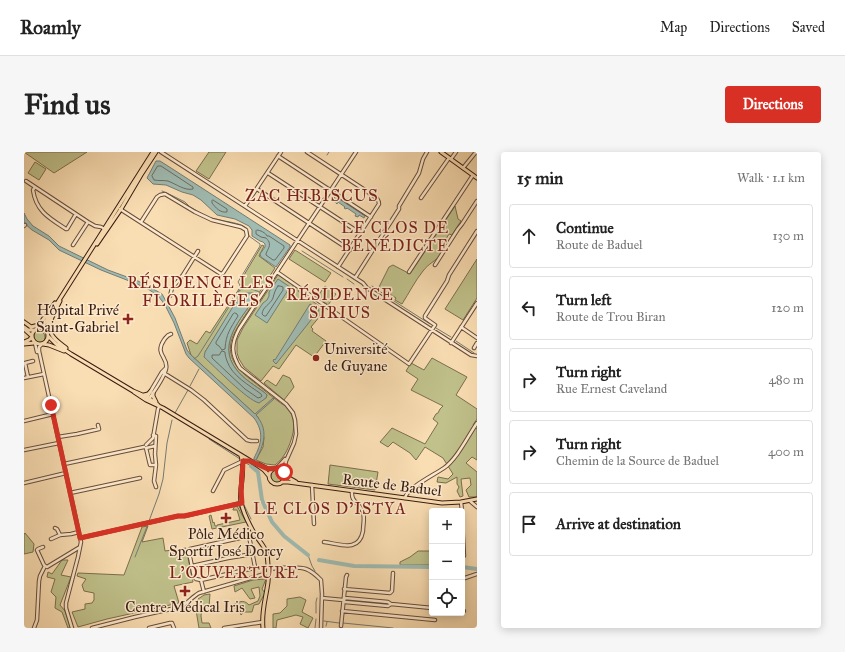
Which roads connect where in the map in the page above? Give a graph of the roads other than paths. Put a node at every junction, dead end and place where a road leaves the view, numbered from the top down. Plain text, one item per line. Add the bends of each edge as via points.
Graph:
1 (153, 152) edge
2 (156, 152) edge
3 (161, 152) edge
4 (281, 152) edge
5 (307, 152) edge
6 (356, 152) edge
7 (427, 152) edge
8 (441, 152) edge
9 (456, 152) edge
10 (476, 152) edge
11 (278, 156) junction
12 (450, 158) junction
13 (463, 168) junction
14 (268, 173) junction
15 (341, 175) junction
16 (473, 175) junction
17 (477, 178) edge
18 (26, 181) dead end
19 (35, 187) junction
20 (257, 189) junction
21 (330, 191) junction
22 (421, 198) dead end
23 (477, 201) edge
24 (245, 206) junction
25 (320, 207) junction
26 (119, 209) junction
27 (76, 214) junction
28 (371, 217) junction
29 (88, 222) junction
30 (141, 222) junction
31 (309, 223) junction
32 (105, 229) junction
33 (477, 231) edge
34 (360, 233) junction
35 (298, 241) junction
36 (73, 245) dead end
37 (350, 250) junction
38 (198, 251) dead end
39 (194, 256) junction
40 (435, 265) dead end
41 (338, 267) junction
42 (277, 272) junction
43 (409, 272) dead end
44 (355, 278) junction
45 (62, 296) junction
46 (170, 296) dead end
47 (477, 303) edge
48 (53, 309) junction
49 (24, 322) edge
50 (461, 327) junction
51 (24, 328) edge
52 (37, 329) junction
53 (431, 330) junction
54 (47, 334) junction
55 (171, 334) dead end
56 (32, 336) junction
57 (477, 338) edge
58 (24, 343) edge
59 (35, 343) junction
60 (451, 343) junction
61 (477, 343) edge
62 (42, 344) junction
63 (474, 348) dead end
64 (71, 354) junction
65 (477, 356) edge
66 (77, 358) junction
67 (33, 361) dead end
68 (42, 364) junction
69 (164, 373) junction
70 (44, 374) junction
71 (28, 377) junction
72 (24, 378) edge
73 (134, 392) junction
74 (152, 392) junction
75 (143, 395) junction
76 (148, 399) junction
77 (157, 403) junction
78 (161, 408) junction
79 (52, 414) junction
80 (24, 421) edge
81 (477, 423) edge
82 (98, 425) dead end
83 (153, 435) junction
84 (58, 437) junction
85 (257, 440) dead end
86 (59, 443) junction
87 (155, 446) junction
88 (24, 450) edge
89 (241, 456) junction
90 (288, 456) junction
91 (243, 461) junction
92 (250, 461) junction
93 (254, 463) junction
94 (64, 464) junction
95 (156, 464) junction
96 (277, 468) junction
97 (273, 469) junction
98 (66, 473) junction
99 (284, 473) junction
100 (269, 476) junction
101 (140, 478) dead end
102 (282, 482) junction
103 (24, 483) edge
104 (304, 484) junction
105 (312, 485) junction
106 (156, 487) dead end
107 (352, 490) junction
108 (213, 491) dead end
109 (70, 493) junction
110 (404, 498) junction
111 (477, 500) edge
112 (470, 501) junction
113 (461, 502) junction
114 (242, 503) junction
115 (477, 507) edge
116 (462, 508) edge
117 (314, 524) dead end
118 (55, 528) dead end
119 (79, 532) junction
120 (255, 534) junction
121 (60, 535) junction
122 (249, 536) junction
123 (50, 538) dead end
124 (80, 538) junction
125 (324, 542) dead end
126 (43, 547) dead end
127 (81, 547) junction
128 (252, 554) junction
129 (45, 566) junction
130 (192, 566) junction
131 (268, 571) junction
132 (393, 573) dead end
133 (477, 574) edge
134 (348, 575) dead end
135 (465, 578) dead end
136 (201, 580) junction
137 (344, 588) junction
138 (204, 592) junction
139 (322, 598) junction
140 (343, 600) junction
141 (429, 608) edge
142 (342, 611) junction
143 (435, 620) dead end
144 (263, 622) junction
145 (341, 626) dead end
146 (34, 628) edge
147 (72, 628) edge
148 (92, 628) edge
149 (148, 628) edge
150 (174, 628) edge
151 (224, 628) edge
152 (263, 628) edge
153 (321, 628) edge

1 - 26 main road
2 - 26 main road
3 - 24 street
4 - 11 street
5 - 15 street
6 - 15 street
7 - 44 street via 420,173
8 - 12 main road
9 - 12 street
10 - 13 street
11 - 14 street
11 - 21 street
12 - 13 main road
12 - 22 street
13 - 16 main road
14 - 20 street
14 - 25 street
15 - 21 street
15 - 28 street via 378,199 379,204
16 - 17 main road
16 - 43 street
18 - 19 street
19 - 27 street
19 - 27 street via 33,190 38,206 45,215 58,224 67,229
20 - 24 street
20 - 31 street
21 - 25 street
21 - 28 street
23 - 40 street
24 - 35 street
25 - 31 street
25 - 34 street
26 - 30 street
26 - 32 main road
27 - 29 street
28 - 34 street
29 - 32 street
29 - 36 street
30 - 39 street
30 - 39 street via 157,197 165,194 212,220 246,230 246,240 223,273 220,274
31 - 35 street
31 - 37 street
32 - 45 main road
33 - 53 street via 425,316 434,324
34 - 37 street
35 - 41 street
35 - 42 street
37 - 41 street
38 - 39 street
39 - 46 street via 172,288
41 - 44 street
42 - 53 street via 409,364
42 - 90 street via 238,329 233,348 240,368 293,412 296,434
44 - 53 street
45 - 48 main road
45 - 49 main road via 39,325 32,327
45 - 66 main road via 50,330 55,339
47 - 50 street
48 - 52 main road via 44,324
48 - 54 main road
50 - 57 street
50 - 60 street
51 - 52 main road via 31,331
51 - 56 main road
52 - 54 main road via 43,329
52 - 56 main road
53 - 60 street
54 - 62 main road via 47,341
54 - 64 main road
55 - 69 street via 161,347 167,367
56 - 58 main road
56 - 59 main road
58 - 59 main road
59 - 62 main road
59 - 68 street
60 - 65 street
61 - 63 street
62 - 64 main road via 54,346
62 - 68 street via 38,349
64 - 66 main road
66 - 73 main road
67 - 71 street via 25,363
68 - 70 street
69 - 74 street
69 - 85 street via 204,400 247,440
70 - 71 street
70 - 79 street
71 - 72 street
73 - 75 main road
73 - 76 main road
74 - 75 main road
74 - 76 street
74 - 77 main road
75 - 76 main road
76 - 77 main road
76 - 78 main road
77 - 78 main road
78 - 83 street via 158,409
78 - 89 main road
79 - 80 street
79 - 84 street
81 - 110 street via 450,463 411,489
82 - 84 street via 98,429
83 - 87 street via 156,436
83 - 94 street via 145,446
84 - 86 street
86 - 88 street
86 - 94 street
87 - 95 street
87 - 95 street via 146,448 150,465
89 - 91 main road
89 - 92 main road
90 - 96 street
90 - 99 street
91 - 92 main road
91 - 108 street via 224,470
91 - 114 main road
92 - 93 main road
93 - 97 main road
93 - 100 main road
94 - 98 street
95 - 106 street
96 - 97 main road
96 - 99 main road
97 - 100 main road
98 - 103 street
98 - 109 street
99 - 102 main road via 285,478
99 - 104 main road, Route de Baduel
100 - 102 main road via 273,483
101 - 109 street
102 - 104 main road, Route de Baduel
104 - 105 main road, Route de Baduel
105 - 107 main road, Route de Baduel
105 - 117 street
107 - 110 main road, Route de Baduel
107 - 125 street via 352,498 364,515 361,538 351,546
109 - 119 street
110 - 113 main road, Route de Baduel via 442,503
111 - 112 main road, Route de Baduel
112 - 113 main road, Route de Baduel
112 - 115 street
113 - 116 street
114 - 120 main road
114 - 124 street
118 - 121 street
119 - 121 street
119 - 124 street
120 - 122 street
120 - 131 main road via 267,554
121 - 123 street
122 - 128 street
122 - 130 street via 190,549
124 - 127 street
126 - 129 street via 37,550
127 - 129 street
127 - 147 street via 66,603
128 - 130 street
128 - 136 street via 256,567
129 - 146 street via 40,576 37,620
130 - 136 street via 194,577
131 - 138 street
131 - 139 street via 298,568 307,570 321,580
131 - 144 main road
132 - 137 street via 390,593
133 - 135 street
134 - 137 street
136 - 138 street
137 - 140 street
138 - 148 street via 177,608
139 - 140 street
139 - 153 street
140 - 141 street via 345,598
140 - 142 street
142 - 143 street
142 - 145 street
144 - 151 street
144 - 152 main road
149 - 150 street via 170,623

